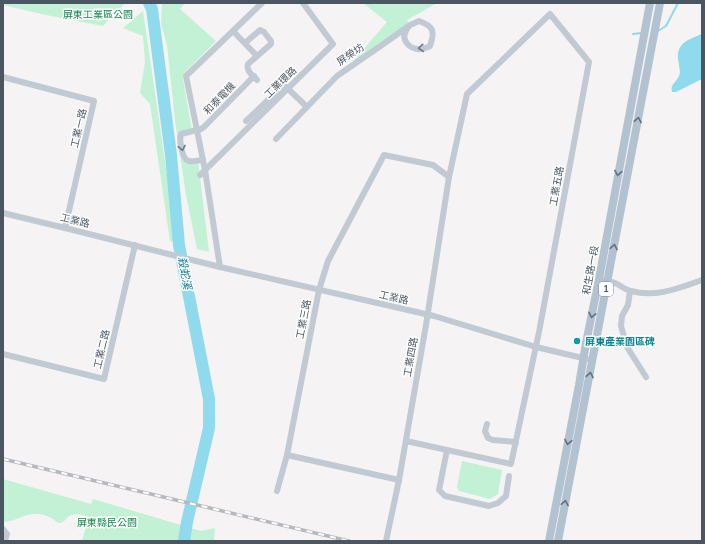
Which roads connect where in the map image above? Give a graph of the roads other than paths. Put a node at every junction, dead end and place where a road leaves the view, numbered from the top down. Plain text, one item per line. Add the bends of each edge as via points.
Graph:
1 (262, 3) edge
2 (303, 3) edge
3 (650, 3) edge
4 (660, 3) edge
5 (410, 25) junction
6 (233, 31) junction
7 (245, 43) junction
8 (257, 56) junction
9 (3, 77) edge
10 (288, 89) junction
11 (307, 107) junction
12 (246, 121) dead end
13 (197, 130) junction
14 (276, 139) dead end
15 (203, 160) junction
16 (202, 172) junction
17 (449, 176) junction
18 (3, 214) edge
19 (66, 228) junction
20 (135, 246) junction
21 (220, 267) junction
22 (603, 280) junction
23 (702, 280) edge
24 (319, 290) junction
25 (630, 291) junction
26 (428, 315) junction
27 (536, 346) junction
28 (3, 354) edge
29 (584, 358) junction
30 (593, 360) junction
31 (646, 377) dead end
32 (487, 424) dead end
33 (406, 441) junction
34 (516, 442) junction
35 (447, 450) junction
36 (287, 455) junction
37 (509, 476) dead end
38 (399, 480) junction
39 (277, 491) dead end
40 (3, 529) edge
41 (5, 541) edge
42 (386, 541) edge
43 (549, 541) edge
44 (558, 541) edge

1 - 6 street
2 - 10 street, 工業環路 via 333,44
3 -> 22 main road, 和生路一段 / 1
22 -> 4 main road, 和生路一段 / 1
5 -> 5 street via 419,20 430,27 433,31 430,46 418,50 406,43 405,33
5 - 11 street, 屏榮坊 via 350,65
6 - 7 street
6 - 13 street via 186,76
7 - 8 street
7 - 8 street, 和泰電機 via 260,30 269,37 271,44
8 - 13 street, 和泰電機 via 247,67 255,78 204,127
9 - 19 street, 工業一路 via 94,101
10 - 11 street
10 - 12 street via 284,85
10 - 16 street, 工業環路
11 - 14 street, 屏榮坊
13 - 15 street
13 -> 15 street, 和泰電機 via 181,134 183,154 186,160
15 - 16 street
16 - 21 street
17 - 24 street, 工業三路 via 433,165 384,155 328,261
17 - 26 street, 工業四路
17 - 27 street, 工業五路 via 467,94 550,14 589,62
18 - 19 street, 工業路
19 - 20 street, 工業路
20 - 21 street, 工業路
20 - 28 street, 工業二路 via 104,379
21 - 24 street, 工業路
22 - 25 street
22 -> 29 main road, 和生路一段 / 1
22 - 30 main road, 和生路一段 / 1
23 - 25 street via 655,294
24 - 26 street, 工業路
24 - 36 street, 工業三路
25 - 31 street via 621,326 627,347
26 - 27 street, 工業路
26 - 33 street, 工業四路
27 - 29 street, 工業路
27 - 34 street, 工業五路
29 - 30 street, 工業路
29 -> 43 main road, 和生路一段 / 1
44 -> 30 main road, 和生路一段 / 1
32 - 34 street via 485,431 488,438
33 - 35 street, 工業五路
33 - 38 street, 工業四路
34 - 35 street, 工業五路 via 511,464
35 - 37 street via 439,490 445,496 489,506 506,496
36 - 38 street
36 - 39 street, 工業三路
38 - 42 street, 工業四路
40 - 41 street via 7,534

